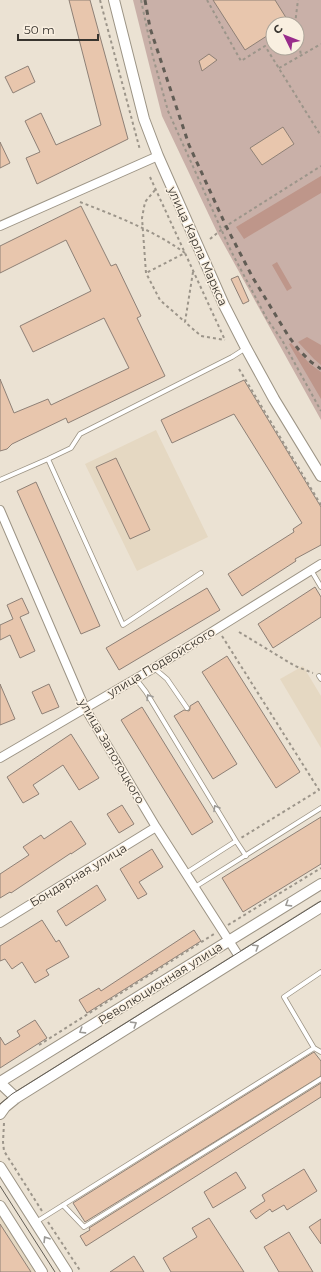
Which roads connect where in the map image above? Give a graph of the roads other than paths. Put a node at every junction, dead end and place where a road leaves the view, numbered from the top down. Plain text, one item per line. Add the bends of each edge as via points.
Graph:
1 (114, 0) edge
2 (158, 156) junction
3 (0, 226) edge
4 (246, 348) junction
5 (48, 459) junction
6 (321, 476) edge
7 (0, 480) edge
8 (0, 510) edge
9 (321, 564) edge
10 (311, 570) junction
11 (201, 573) dead end
12 (321, 587) edge
13 (154, 668) junction
14 (136, 679) junction
15 (85, 708) junction
16 (187, 708) dead end
17 (0, 758) edge
18 (321, 808) edge
19 (156, 827) junction
20 (236, 841) junction
21 (246, 856) junction
22 (186, 873) junction
23 (321, 884) edge
24 (195, 887) junction
25 (321, 906) edge
26 (0, 923) edge
27 (229, 940) junction
28 (240, 958) junction
29 (321, 972) edge
30 (314, 1048) junction
31 (321, 1052) edge
32 (321, 1079) edge
33 (0, 1083) edge
34 (16, 1098) junction
35 (3, 1117) edge
36 (0, 1167) edge
37 (63, 1205) junction
38 (0, 1206) edge
39 (35, 1223) junction
40 (42, 1272) edge
41 (67, 1272) edge

1 - 2 street, улица Карла Маркса via 144,119
2 - 3 street
2 - 4 street, улица Карла Маркса via 224,305
4 - 5 lane via 80,434 71,448
4 - 6 street, улица Карла Маркса
5 - 7 lane
5 - 11 lane via 123,625
8 - 15 street, улица Запотоцкого
9 - 10 street, улица Подвойского
10 - 12 lane
10 - 13 street, улица Подвойского
13 - 14 street, улица Подвойского
13 - 16 lane via 167,679
14 - 15 street, улица Подвойского
20 -> 14 lane
15 - 17 street, улица Подвойского
15 - 19 street, улица Запотоцкого
18 - 21 lane
19 - 22 street, улица Запотоцкого
19 - 26 street, Бондарная улица
20 - 21 lane
20 - 22 lane
21 - 24 lane
22 - 24 street, улица Запотоцкого
23 -> 27 street, Революционная улица
24 - 27 street, улица Запотоцкого
28 -> 25 street, Революционная улица
27 - 28 street, улица Запотоцкого
27 -> 33 street, Революционная улица
34 -> 28 street, Революционная улица
29 - 30 lane via 284,997
30 - 31 lane
30 - 37 lane
32 - 37 lane via 84,1227
33 - 34 street, Революционная улица
34 - 35 street, Революционная улица via 5,1107
36 - 39 street
37 - 39 lane
38 - 40 street
41 -> 39 street

